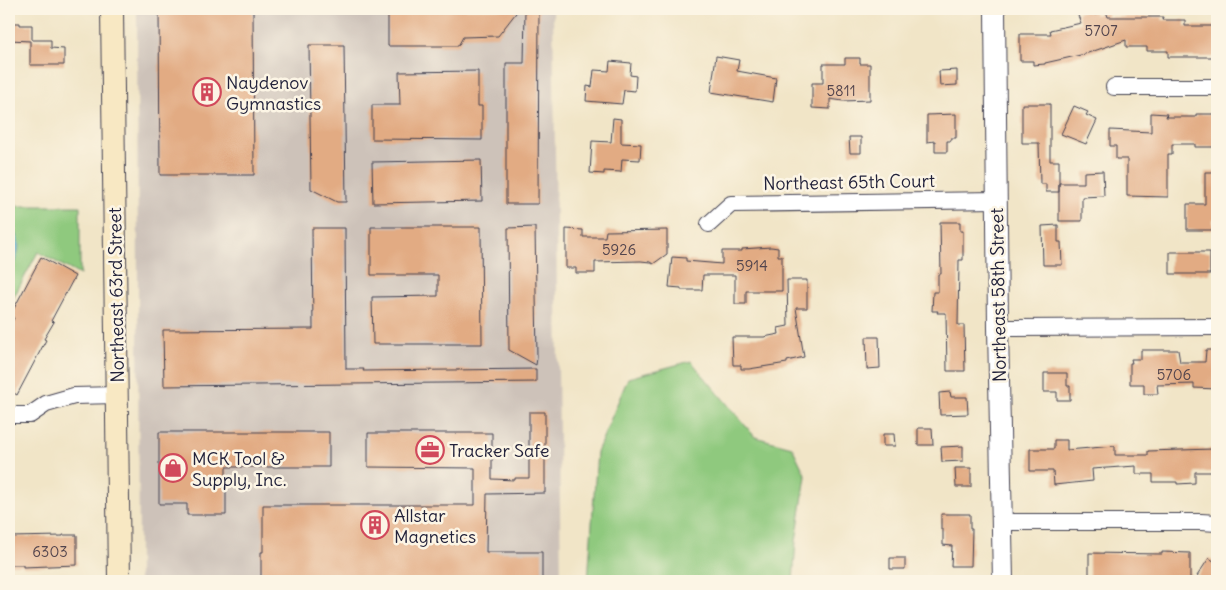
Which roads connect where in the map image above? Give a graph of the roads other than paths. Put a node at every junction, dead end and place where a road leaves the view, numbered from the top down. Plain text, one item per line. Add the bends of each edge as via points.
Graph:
1 (112, 9) edge
2 (996, 9) edge
3 (1114, 87) dead end
4 (1217, 87) edge
5 (997, 200) junction
6 (710, 224) dead end
7 (1217, 327) edge
8 (998, 328) junction
9 (117, 395) junction
10 (9, 415) edge
11 (1002, 522) junction
12 (1217, 524) edge
13 (119, 581) edge
14 (1003, 581) edge

1 - 9 main road, Northeast 63rd Street
2 - 5 street, Northeast 58th Street
3 - 4 street
5 - 6 street, Northeast 65th Court via 731,204
5 - 8 street, Northeast 58th Street
7 - 8 street
8 - 11 street, Northeast 58th Street
9 - 10 street via 74,396 46,404 30,415
9 - 13 main road, Northeast 63rd Street
11 - 12 street
11 - 14 street, Northeast 58th Street

